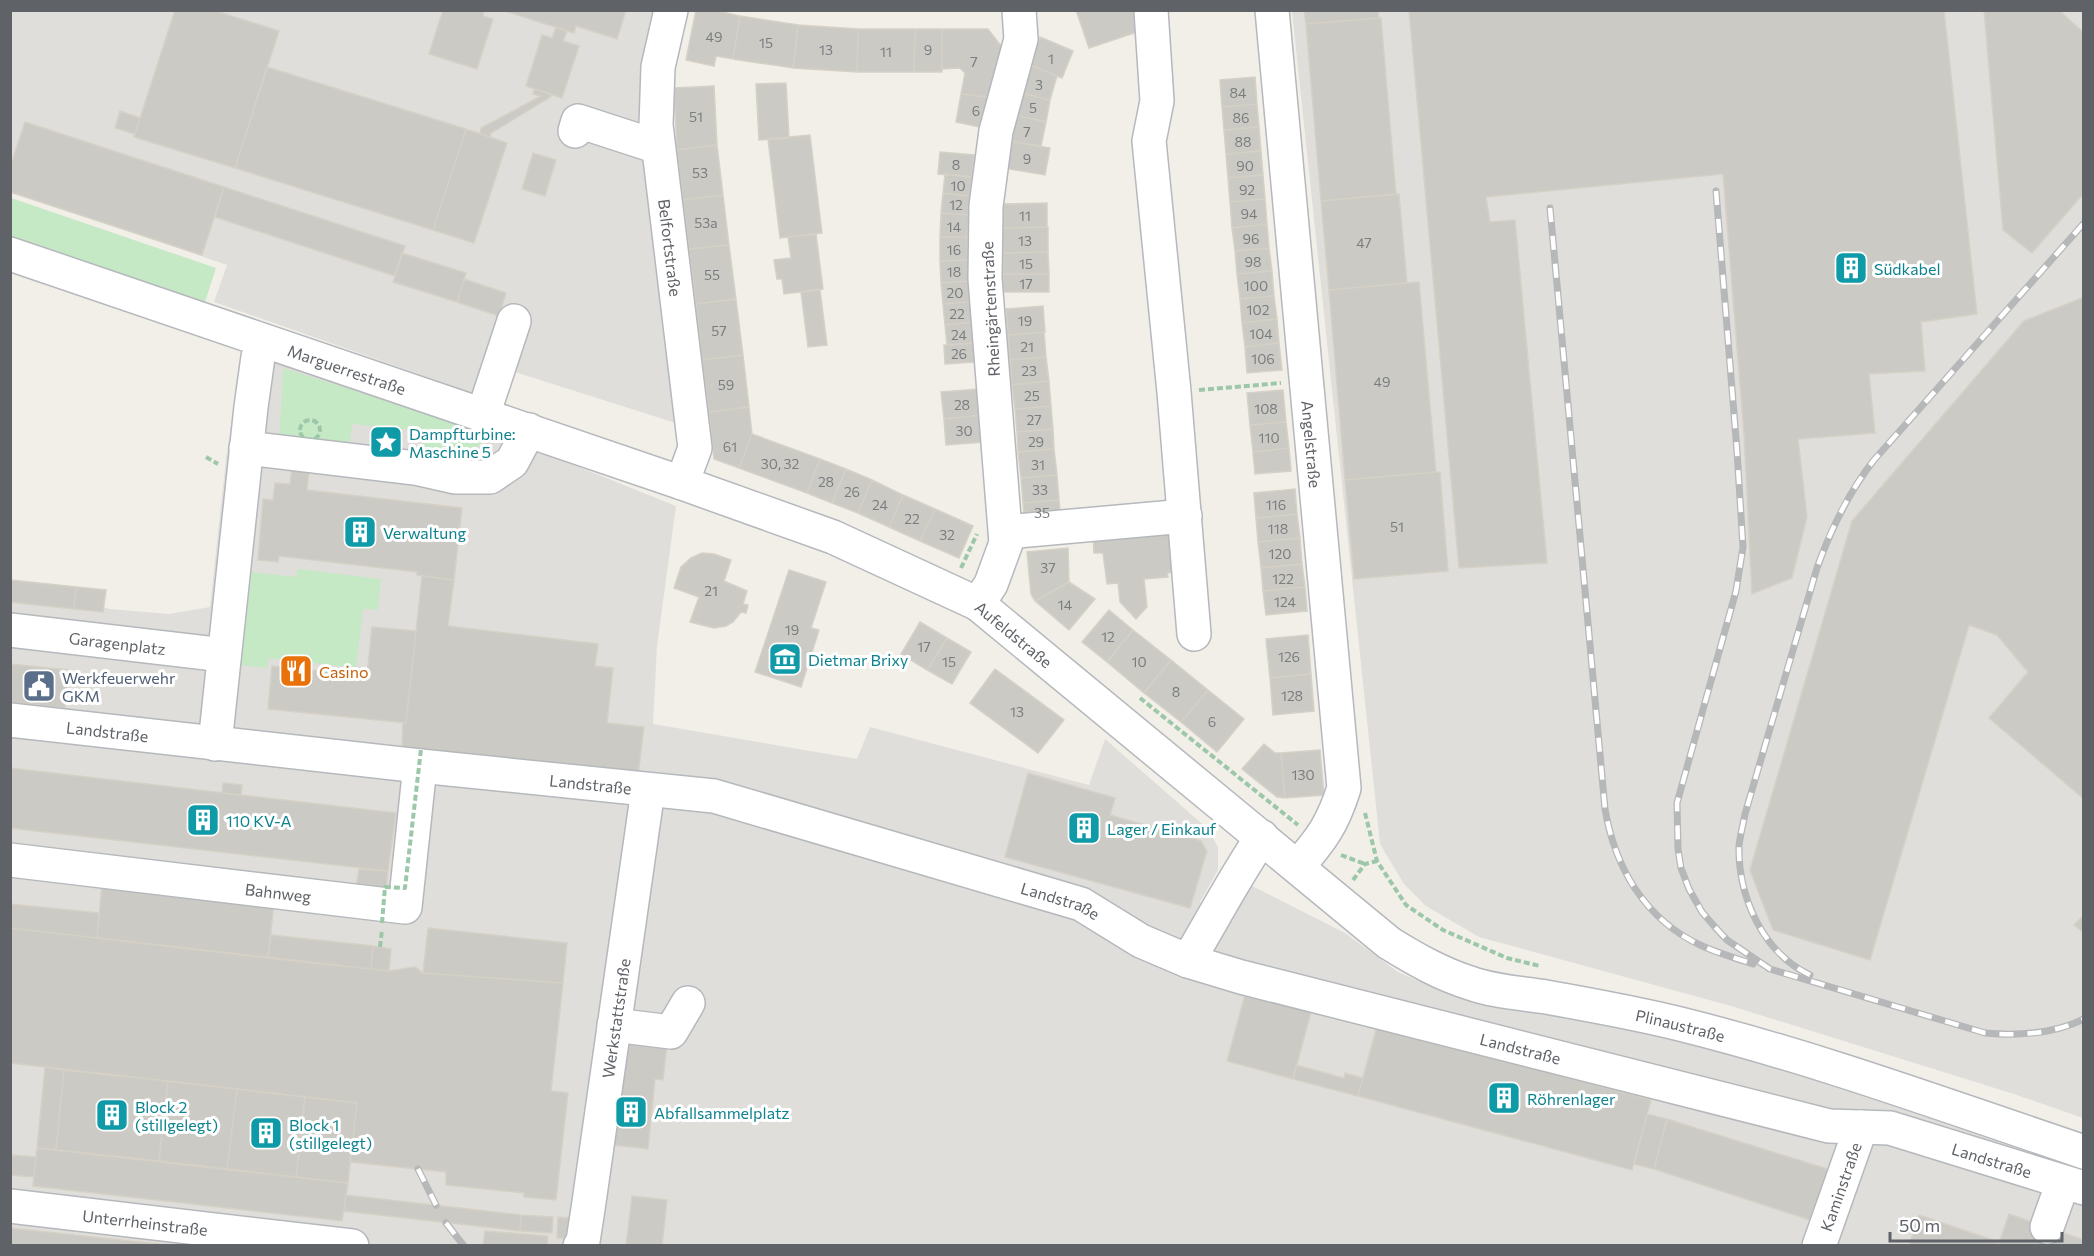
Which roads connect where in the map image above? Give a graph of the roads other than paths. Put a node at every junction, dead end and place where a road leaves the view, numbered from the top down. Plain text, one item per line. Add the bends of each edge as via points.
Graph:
1 (671, 10) edge
2 (1019, 10) edge
3 (1151, 10) edge
4 (1272, 10) edge
5 (575, 131) dead end
6 (658, 147) junction
7 (10, 254) edge
8 (514, 321) dead end
9 (264, 341) junction
10 (483, 415) junction
11 (529, 430) junction
12 (246, 448) junction
13 (682, 483) junction
14 (1185, 516) junction
15 (1006, 532) junction
16 (978, 604) junction
17 (10, 630) edge
18 (1194, 634) dead end
19 (224, 655) junction
20 (10, 720) edge
21 (215, 744) junction
22 (420, 758) junction
23 (648, 790) junction
24 (1263, 837) junction
25 (10, 860) edge
26 (1298, 866) junction
27 (1188, 961) junction
28 (688, 1003) dead end
29 (614, 1025) junction
30 (1849, 1126) junction
31 (2084, 1152) edge
32 (1824, 1168) dead end
33 (2073, 1185) edge
34 (10, 1206) edge
35 (2048, 1227) dead end
36 (352, 1245) edge
37 (580, 1245) edge
38 (1820, 1245) edge

1 - 6 street, Belfortstraße via 658,67
2 - 15 street, Rheingärtenstraße via 1021,39 996,131 986,206 985,279
3 - 14 street via 1157,101 1149,141
4 - 26 street, Angelstraße via 1344,788 1319,843
5 - 6 street via 578,121
6 - 13 street, Belfortstraße via 695,448
7 - 9 street, Marguerrestraße
8 - 10 street
9 - 10 street, Marguerrestraße
9 - 12 street via 258,357
10 - 11 street, Marguerrestraße
11 - 12 street via 512,462 490,477 455,477 415,468
11 - 13 street, Marguerrestraße
12 - 19 street
13 - 16 street, Aufeldstraße via 833,537
14 - 15 street
14 - 18 street
15 - 16 street, Rheingärtenstraße via 1006,543 991,584
16 - 24 street, Aufeldstraße
17 - 19 street, Garagenplatz
19 - 21 street
20 - 21 street, Landstraße
21 - 22 street, Landstraße
22 - 23 street, Landstraße
22 - 25 street, Bahnweg via 405,907
23 - 27 street, Landstraße via 714,796 1081,904 1141,941
23 - 29 street, Werkstattstraße
24 - 26 street, Aufeldstraße
24 - 27 street via 1238,872
26 - 31 street, Plinaustraße via 1389,943 1450,976 1502,991 1681,1024 1897,1088
27 - 30 street, Landstraße via 1241,978 1829,1126
28 - 29 street via 671,1032
29 - 37 street, Werkstattstraße
30 - 32 street
30 - 33 street, Landstraße via 1890,1128
30 - 38 street, Kaminstraße
33 - 35 street
34 - 36 street, Unterrheinstraße

